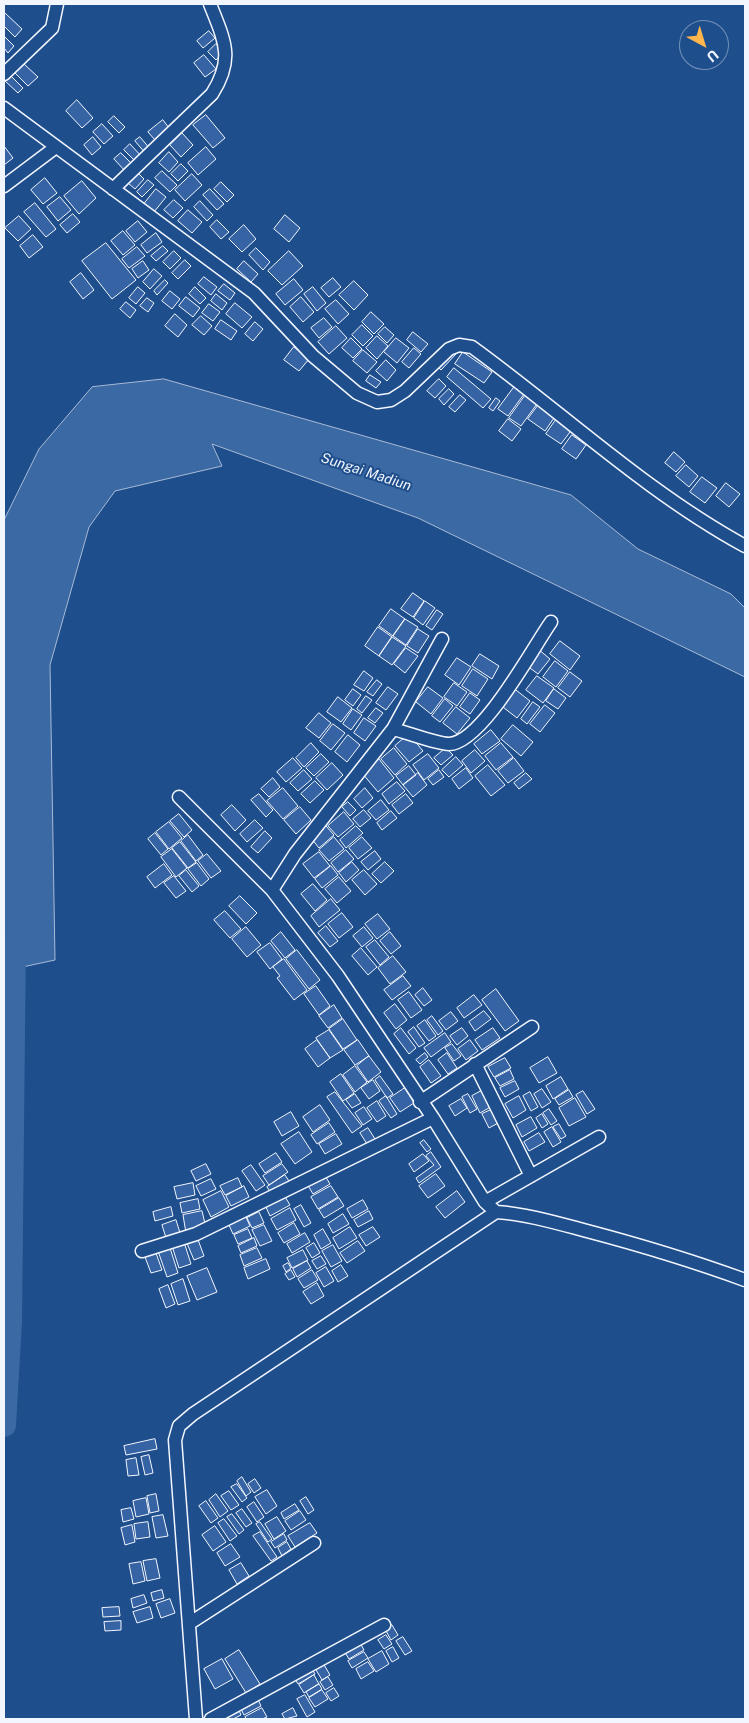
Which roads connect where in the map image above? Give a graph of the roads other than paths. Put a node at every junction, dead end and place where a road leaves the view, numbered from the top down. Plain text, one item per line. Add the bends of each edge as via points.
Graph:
1 (57, 4) edge
2 (210, 4) edge
3 (4, 74) edge
4 (4, 108) edge
5 (56, 147) junction
6 (4, 186) edge
7 (113, 189) junction
8 (745, 546) edge
9 (550, 622) dead end
10 (442, 639) dead end
11 (393, 729) junction
12 (178, 797) dead end
13 (272, 890) junction
14 (532, 1026) dead end
15 (475, 1064) junction
16 (420, 1102) junction
17 (434, 1118) junction
18 (598, 1137) dead end
19 (531, 1176) junction
20 (485, 1202) junction
21 (496, 1212) junction
22 (142, 1251) dead end
23 (745, 1280) edge
24 (314, 1543) dead end
25 (190, 1623) junction
26 (384, 1625) dead end
27 (196, 1719) edge
28 (212, 1719) edge

1 - 3 street via 52,28
2 - 7 street via 226,46 220,82 212,94
4 - 5 street
5 - 6 street
5 - 7 street
7 - 8 street via 254,293 313,356 356,393 378,402 391,400 449,349 458,345 472,347 620,463
9 - 11 street via 486,720 470,736 449,744
10 - 11 street
11 - 13 street via 295,854
12 - 13 street
13 - 16 street via 338,976
14 - 15 street
15 - 16 street
15 - 19 street
16 - 17 street
17 - 20 street
17 - 22 street via 196,1234
18 - 19 street
19 - 20 street
20 - 21 street
21 - 23 street via 599,1234 700,1263
21 - 25 street via 179,1426 175,1440
24 - 25 street
25 - 27 street
26 - 28 street

